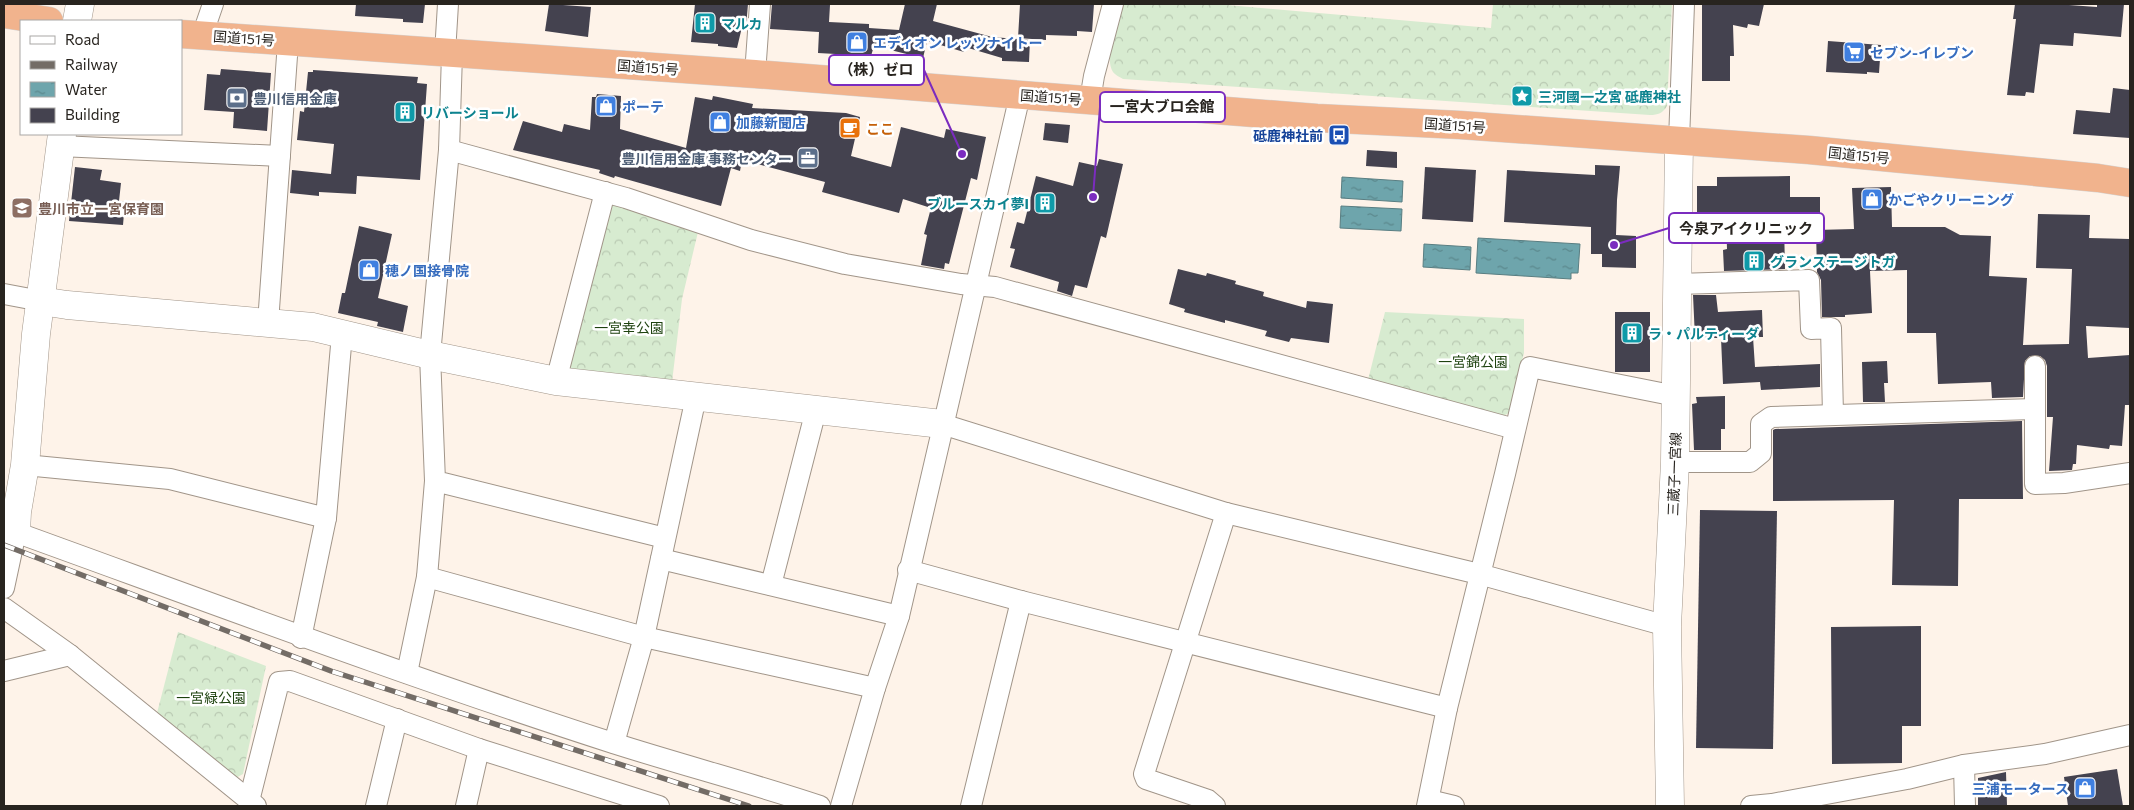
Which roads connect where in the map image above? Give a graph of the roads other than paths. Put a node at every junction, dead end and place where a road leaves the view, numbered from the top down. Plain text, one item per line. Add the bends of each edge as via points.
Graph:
1 (80, 4) edge
2 (213, 4) edge
3 (448, 4) edge
4 (760, 4) edge
5 (1113, 4) edge
6 (1684, 4) edge
7 (4, 14) edge
8 (43, 20) edge
9 (77, 20) edge
10 (192, 35) edge
11 (288, 42) junction
12 (449, 54) junction
13 (754, 74) junction
14 (1020, 95) junction
15 (1090, 100) junction
16 (61, 140) edge
17 (1679, 142) junction
18 (449, 150) junction
19 (280, 156) junction
20 (2130, 183) edge
21 (605, 192) junction
22 (1678, 284) junction
23 (977, 285) junction
24 (4, 294) edge
25 (41, 301) junction
26 (268, 323) junction
27 (342, 334) junction
28 (430, 355) junction
29 (2035, 366) dead end
30 (556, 381) junction
31 (696, 396) junction
32 (1676, 396) junction
33 (2035, 409) junction
34 (816, 410) junction
35 (1834, 415) junction
36 (942, 424) junction
37 (1516, 429) junction
38 (1675, 462) junction
39 (25, 465) junction
40 (2130, 474) edge
41 (435, 481) junction
42 (1226, 513) junction
43 (326, 518) junction
44 (10, 530) edge
45 (665, 538) junction
46 (661, 559) junction
47 (908, 570) junction
48 (1479, 574) junction
49 (427, 577) junction
50 (771, 585) junction
51 (4, 588) edge
52 (1021, 601) junction
53 (4, 608) edge
54 (899, 616) junction
55 (1667, 626) junction
56 (644, 637) junction
57 (302, 638) junction
58 (1185, 642) junction
59 (70, 655) junction
60 (4, 671) edge
61 (407, 673) junction
62 (875, 688) junction
63 (1447, 708) junction
64 (398, 719) junction
65 (2130, 735) edge
66 (614, 743) junction
67 (479, 749) junction
68 (1964, 765) junction
69 (604, 798) edge
70 (252, 803) edge
71 (1428, 803) edge
72 (376, 806) edge
73 (466, 806) edge
74 (659, 806) edge
75 (820, 806) edge
76 (841, 806) edge
77 (971, 806) edge
78 (1215, 806) edge
79 (1454, 806) edge
80 (1670, 806) edge
81 (1751, 806) edge
82 (1965, 806) edge

1 - 9 street
2 - 10 street
3 - 12 street
4 - 13 street
5 - 15 street
6 - 17 street
7 - 8 highway
10 - 11 highway, 国道151号
11 - 12 highway, 国道151号
11 - 19 street
12 - 13 highway, 国道151号
12 - 18 street
13 - 14 highway, 国道151号
14 - 15 highway, 国道151号
14 - 23 street
15 - 17 highway, 国道151号
16 - 19 street
16 - 25 street
17 - 20 highway, 国道151号 via 1810,150
17 - 22 street, 三蔵子一宮線
18 - 21 street
18 - 28 street
19 - 26 street
21 - 23 street via 750,240 845,264
21 - 30 street
22 - 32 street, 三蔵子一宮線
22 - 35 street via 1810,280 1811,329 1831,328
23 - 36 street
23 - 37 street via 995,287
24 - 25 street
25 - 26 street
25 - 39 street
26 - 27 street
27 - 28 street
27 - 43 street
28 - 30 street
28 - 41 street
29 - 33 street
30 - 31 street
31 - 34 street
31 - 45 street
32 - 37 street via 1530,367
32 - 38 street, 三蔵子一宮線
33 - 35 street
33 - 40 street via 2035,484
34 - 36 street
34 - 50 street
35 - 38 street via 1770,417 1761,424 1761,453 1750,462
36 - 42 street
36 - 47 street
37 - 48 street
38 - 55 street, 三蔵子一宮線
39 - 43 street via 170,479
39 - 44 street via 17,512
41 - 45 street
41 - 49 street
42 - 48 street
42 - 58 street
43 - 57 street
44 - 51 street
44 - 57 street
45 - 46 street
46 - 50 street
46 - 56 street
47 - 52 street
47 - 54 street
48 - 55 street
48 - 63 street
49 - 56 street
49 - 61 street
50 - 54 street
52 - 58 street
52 - 77 street
53 - 59 street
54 - 62 street
55 - 80 street, 三蔵子一宮線
56 - 62 street
56 - 66 street
57 - 61 street
58 - 63 street
58 - 78 street via 1144,774 1146,779 1208,800
59 - 60 street
59 - 70 street
61 - 66 street
62 - 76 street
63 - 71 street
64 - 67 street
64 - 70 street via 290,681 279,682
64 - 72 street
65 - 68 street via 2045,754
66 - 75 street
67 - 69 street
67 - 73 street
68 - 81 street
68 - 82 street
69 - 74 street
71 - 79 street

